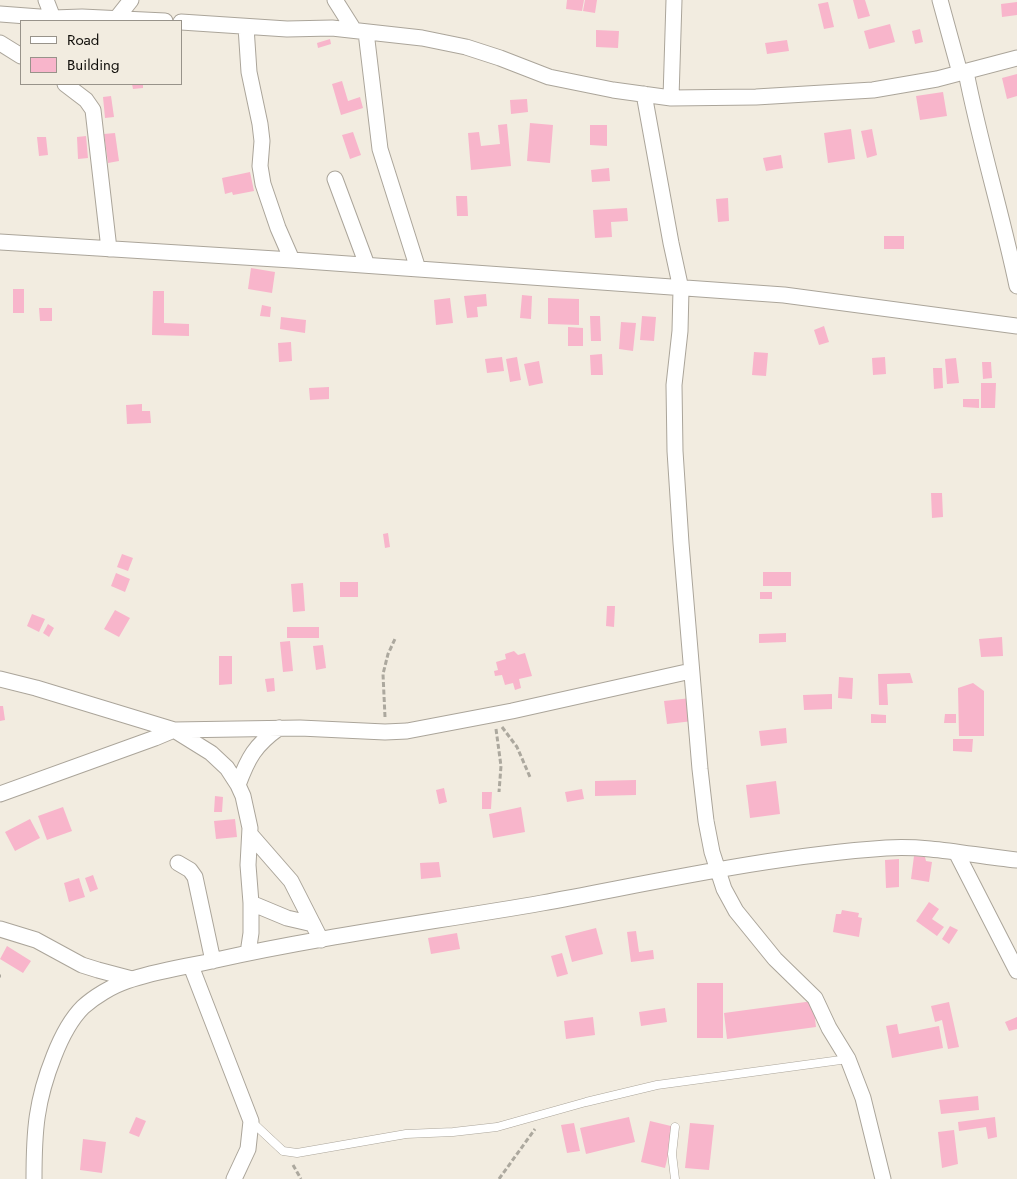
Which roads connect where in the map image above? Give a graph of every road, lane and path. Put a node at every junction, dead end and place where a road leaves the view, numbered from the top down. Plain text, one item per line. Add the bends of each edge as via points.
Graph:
1 (46, 0) edge
2 (121, 0) edge
3 (131, 0) edge
4 (335, 0) edge
5 (674, 0) edge
6 (940, 0) edge
7 (0, 14) edge
8 (53, 18) junction
9 (116, 19) junction
10 (141, 20) edge
11 (182, 22) edge
12 (246, 27) junction
13 (360, 31) junction
14 (0, 43) edge
15 (20, 55) edge
16 (1017, 58) edge
17 (963, 73) junction
18 (66, 85) edge
19 (644, 94) junction
20 (671, 98) junction
21 (335, 179) dead end
22 (0, 242) edge
23 (108, 249) junction
24 (292, 260) junction
25 (367, 265) junction
26 (418, 269) junction
27 (1017, 286) edge
28 (681, 289) junction
29 (1017, 326) edge
30 (395, 639) dead end
31 (691, 671) junction
32 (0, 679) edge
33 (491, 718) junction
34 (279, 728) junction
35 (174, 730) junction
36 (385, 732) junction
37 (530, 777) dead end
38 (238, 785) junction
39 (499, 792) dead end
40 (0, 794) edge
41 (250, 834) junction
42 (956, 852) junction
43 (1017, 860) edge
44 (178, 863) dead end
45 (717, 870) junction
46 (251, 903) junction
47 (313, 924) junction
48 (0, 929) edge
49 (321, 940) junction
50 (248, 953) junction
51 (213, 961) junction
52 (191, 966) junction
53 (1017, 971) edge
54 (133, 979) junction
55 (848, 1059) junction
56 (542, 1114) junction
57 (251, 1121) junction
58 (675, 1127) dead end
59 (34, 1179) edge
60 (234, 1179) edge
61 (499, 1179) edge
62 (675, 1179) edge
63 (883, 1179) edge

1 - 8 street
2 - 9 street
3 - 9 street
4 - 13 street
5 - 20 street
6 - 17 street
7 - 8 street
8 - 9 street
9 - 10 street
11 - 12 street
12 - 13 street
12 - 24 street via 249,72 261,135 261,176
13 - 19 street via 466,47 548,77
13 - 26 street via 380,149
14 - 15 street
16 - 17 street
17 - 20 street via 873,90
17 - 27 street
18 - 23 street via 86,100 93,110
19 - 20 street
19 - 28 street
21 - 25 street
22 - 23 street
23 - 24 street
24 - 25 street
25 - 26 street
26 - 28 street
28 - 29 street via 784,295
28 - 31 street via 674,385 675,442
30 - 36 path via 383,674
31 - 33 street
31 - 45 street via 706,821
32 - 35 street
33 - 36 street
33 - 37 path via 517,747
33 - 39 path via 501,766
34 - 35 street
34 - 36 street
34 - 38 street via 256,748
35 - 38 street via 211,753 228,768
35 - 40 street
38 - 41 street
41 - 46 street
41 - 47 street via 291,881
42 - 43 street
42 - 45 street via 887,848 813,855
42 - 53 street
44 - 51 street via 195,876
45 - 49 street
45 - 55 street via 736,911 775,959 815,998
46 - 47 street via 287,918
46 - 50 street
47 - 49 street
48 - 54 street via 36,940 82,964
49 - 50 street
50 - 51 street
51 - 52 street
52 - 54 street
52 - 57 street
54 - 59 street via 83,1006 60,1039 37,1109
55 - 56 lane via 657,1085
55 - 63 street via 863,1098
56 - 57 lane via 497,1127 406,1134 297,1154 283,1151
56 - 61 path
57 - 60 street via 248,1149
58 - 62 lane via 672,1154

